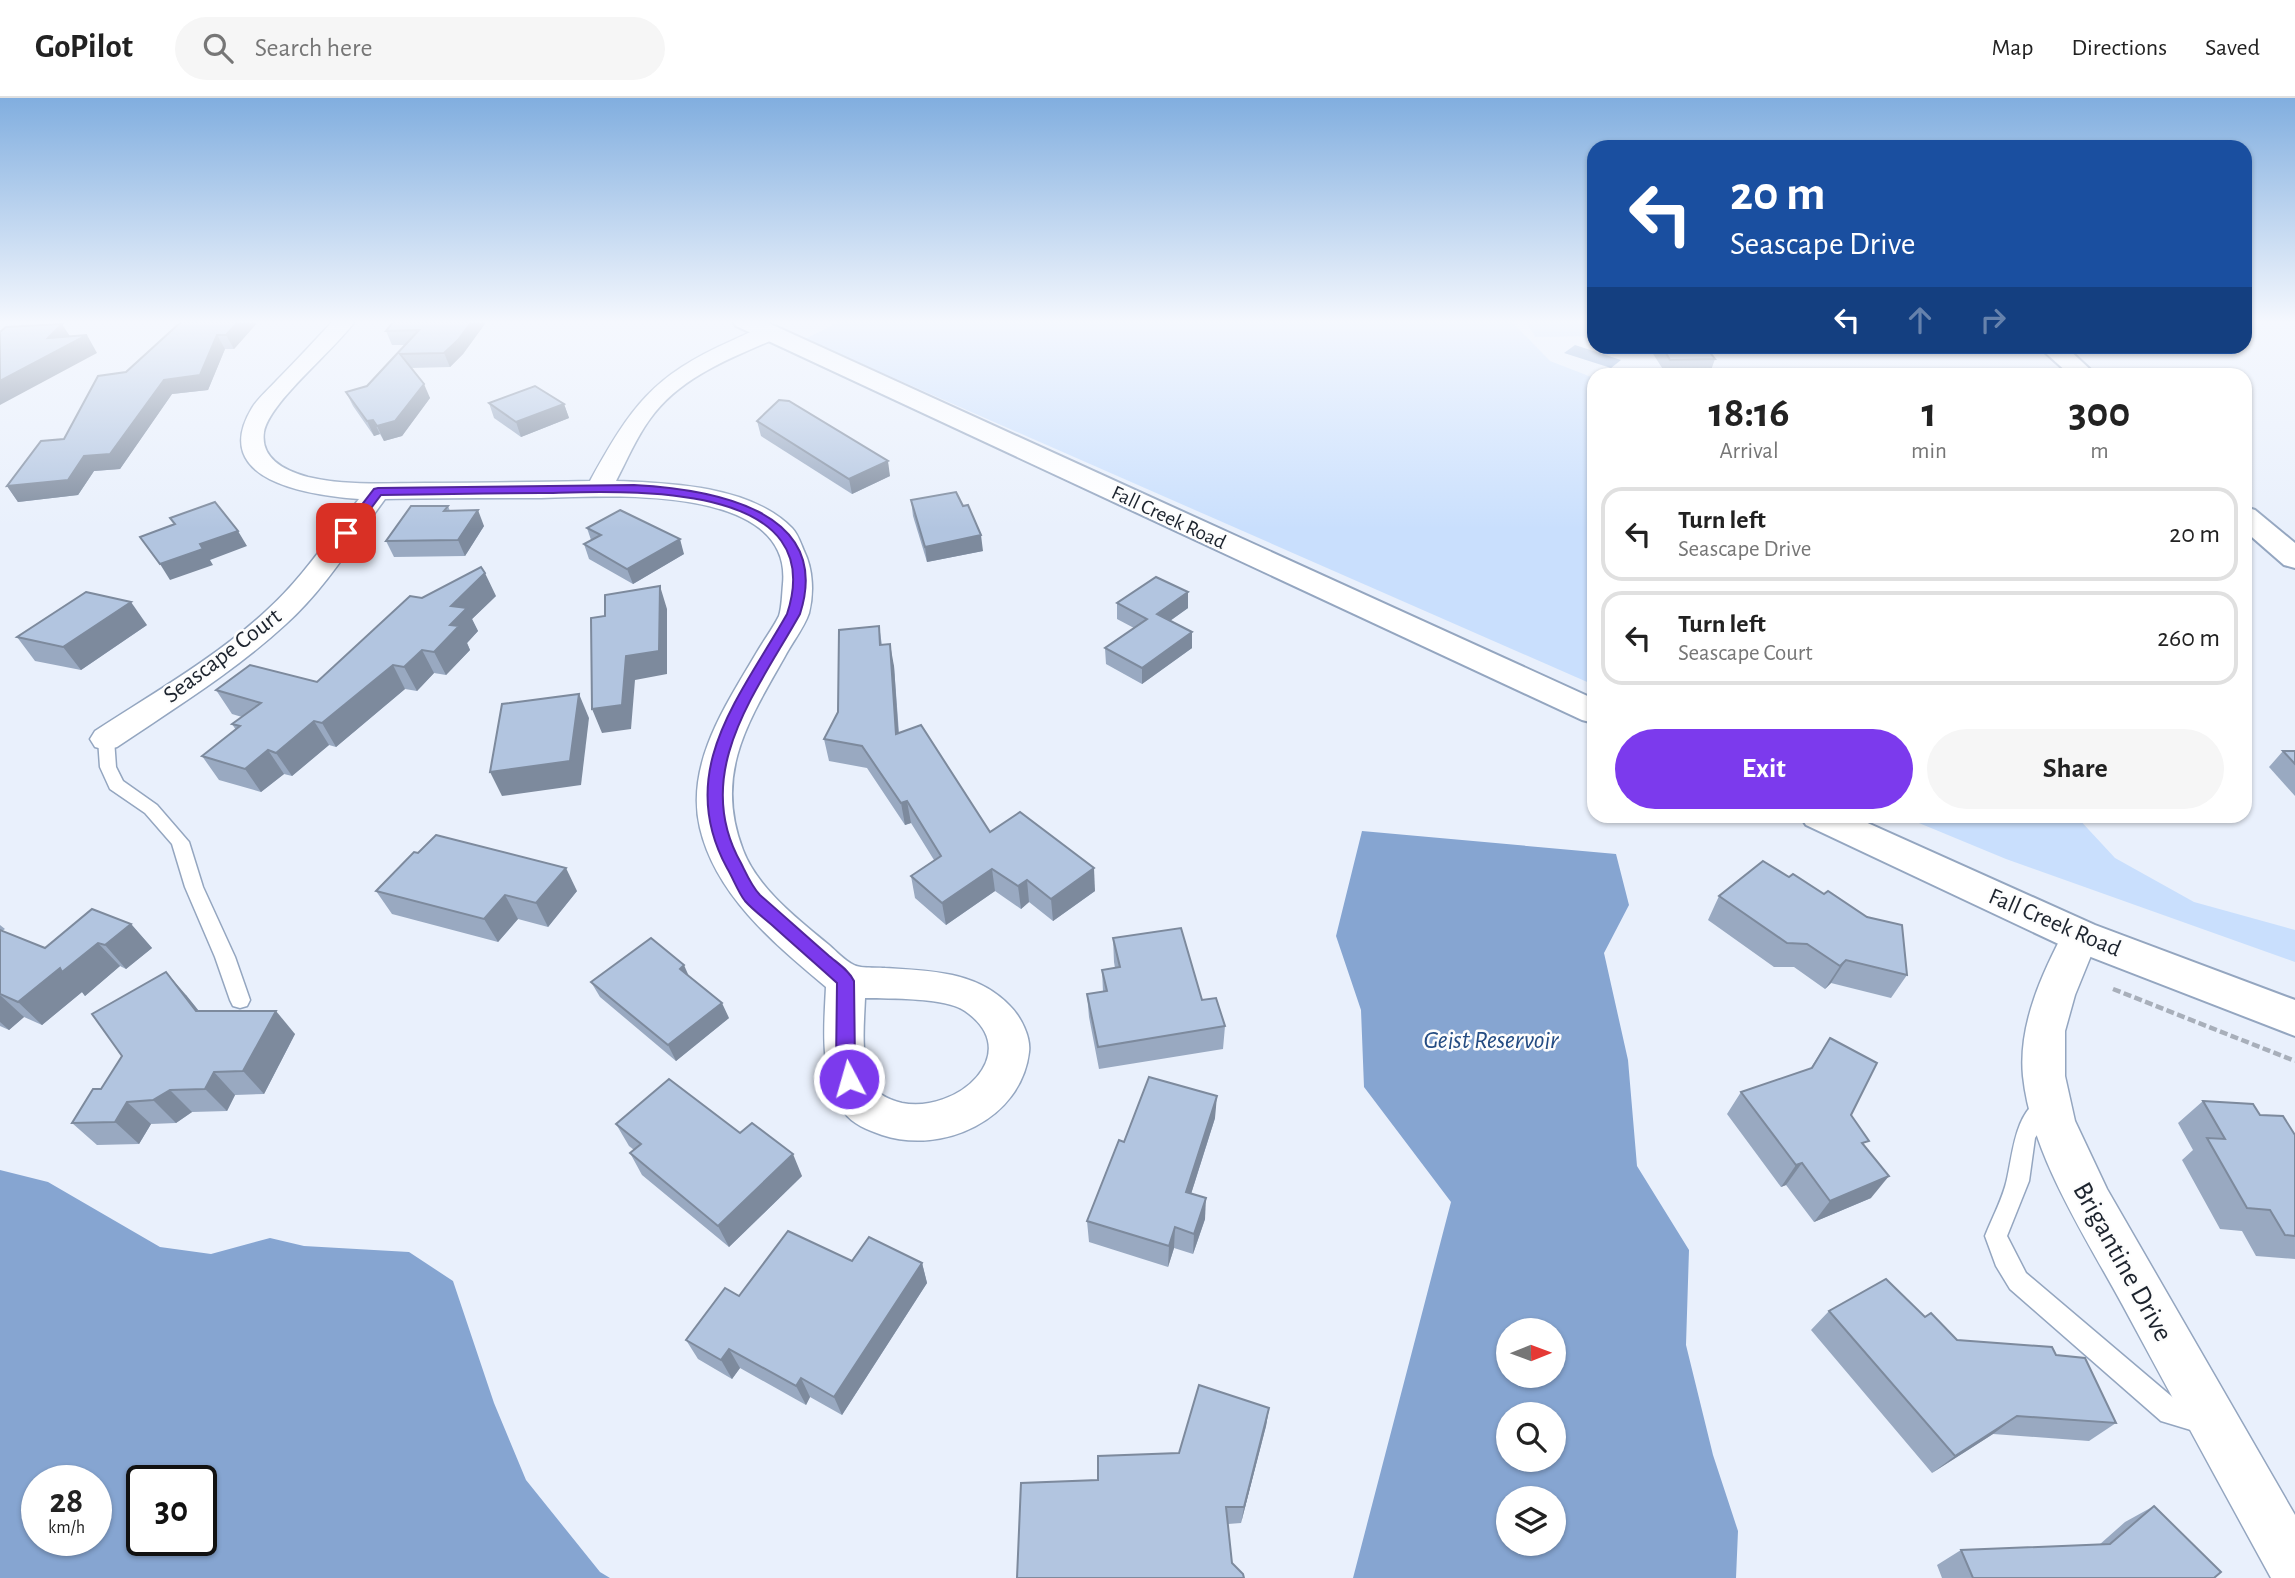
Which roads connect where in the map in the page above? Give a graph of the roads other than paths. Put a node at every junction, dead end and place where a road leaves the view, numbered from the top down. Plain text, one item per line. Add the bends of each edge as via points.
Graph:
1 (280, 390) edge
2 (666, 390) edge
3 (893, 390) edge
4 (599, 489) junction
5 (378, 491) junction
6 (2252, 522) edge
7 (2295, 559) edge
8 (1587, 709) edge
9 (106, 739) joint
10 (1834, 823) edge
11 (2080, 936) junction
12 (846, 981) junction
13 (240, 1000) dead end
14 (2295, 1018) edge
15 (2049, 1100) junction
16 (2215, 1424) junction
17 (2295, 1567) edge

1 - 5 street via 253,426 251,448 265,467 284,478 322,488
2 - 4 street via 641,414
3 - 8 main road, Fall Creek Road
4 - 5 street
4 - 12 street via 671,490 725,501 769,522 794,552 800,573 794,614 719,753 714,808 727,853 751,896
5 - 9 street, Seascape Court via 276,618 208,671
6 - 7 main road
9 - 13 lane via 108,767 116,785 150,809 180,842
10 - 11 main road, Fall Creek Road
11 - 14 main road, Fall Creek Road
11 - 15 street, Brigantine Drive via 2045,1030 2042,1055
12 - 12 street via 845,1064 856,1094 873,1112 898,1122 931,1123 962,1114 994,1090 1010,1051 1009,1037 992,1008 954,991
15 - 16 street, Brigantine Drive via 2064,1149 2091,1204
15 - 16 lane via 2025,1135 2018,1181 1996,1236 2004,1258 2018,1281 2170,1412
16 - 17 street, Brigantine Drive

